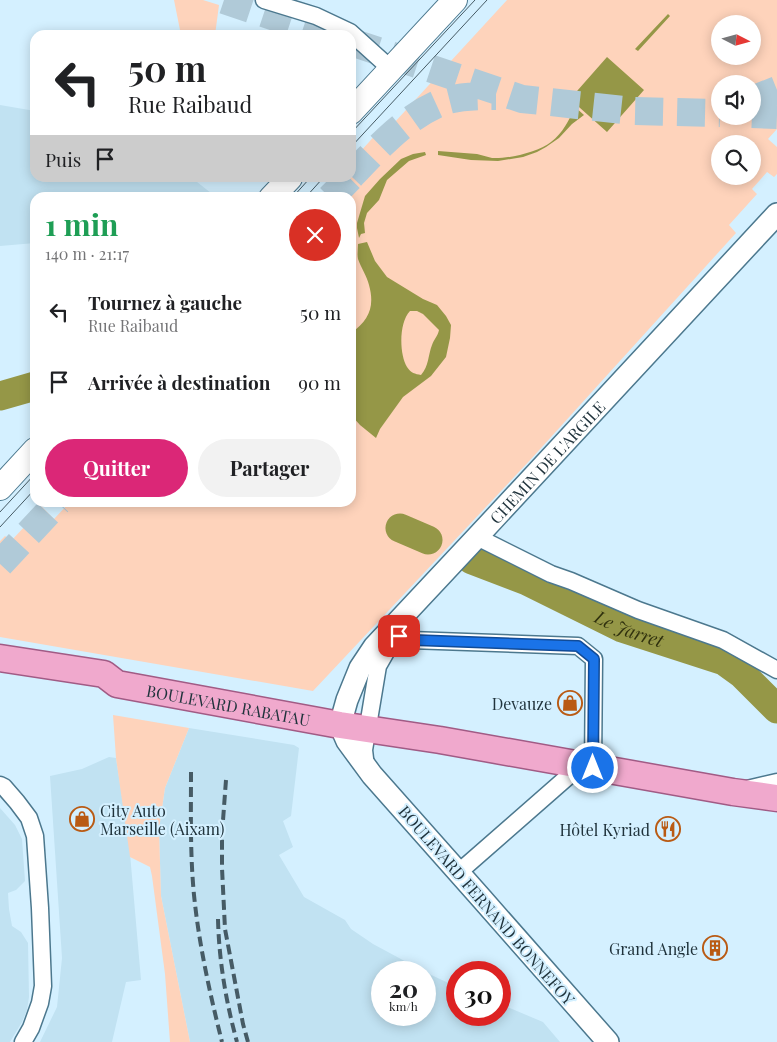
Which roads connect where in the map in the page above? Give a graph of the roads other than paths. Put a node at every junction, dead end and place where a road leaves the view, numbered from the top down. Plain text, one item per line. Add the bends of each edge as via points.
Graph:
1 (264, 0) edge
2 (311, 0) edge
3 (455, 0) edge
4 (316, 16) junction
5 (346, 30) edge
6 (356, 37) edge
7 (392, 69) junction
8 (356, 107) edge
9 (286, 182) edge
10 (277, 192) edge
11 (777, 214) edge
12 (30, 455) edge
13 (0, 488) edge
14 (475, 540) junction
15 (388, 631) junction
16 (410, 640) junction
17 (0, 658) edge
18 (777, 670) edge
19 (0, 677) edge
20 (117, 684) junction
21 (340, 725) junction
22 (367, 729) junction
23 (586, 766) junction
24 (366, 767) junction
25 (777, 782) edge
26 (0, 785) edge
27 (733, 792) junction
28 (777, 798) edge
29 (459, 872) junction
30 (24, 1042) edge
31 (608, 1042) edge

1 - 4 street
2 - 4 street
3 - 7 main road
4 - 5 street
6 - 7 street
7 - 8 main road
9 - 10 main road
11 - 14 street, CHEMIN DE L'ARGILE
12 - 13 main road
14 - 15 street, CHEMIN DE L'ARGILE
14 - 18 street via 638,610 723,640
15 - 16 street
15 - 21 street, CHEMIN DE L'ARGILE via 360,668
16 - 22 street via 390,644 378,666
16 - 23 street via 578,646 594,659
17 - 20 main road, BOULEVARD RABATAU via 104,674
19 - 20 main road, BOULEVARD RABATAU via 101,689
20 - 21 main road, BOULEVARD RABATAU
21 - 22 main road, BOULEVARD RABATAU
21 - 24 street, BOULEVARD FERNAND BONNEFOY
22 - 23 main road, BOULEVARD RABATAU
22 - 24 street
23 - 27 main road, BOULEVARD RABATAU
23 - 29 street
24 - 29 street, BOULEVARD FERNAND BONNEFOY
25 - 27 street
26 - 30 street via 23,810 35,836 43,986 40,1004
27 - 28 main road, BOULEVARD RABATAU
29 - 31 street, BOULEVARD FERNAND BONNEFOY

